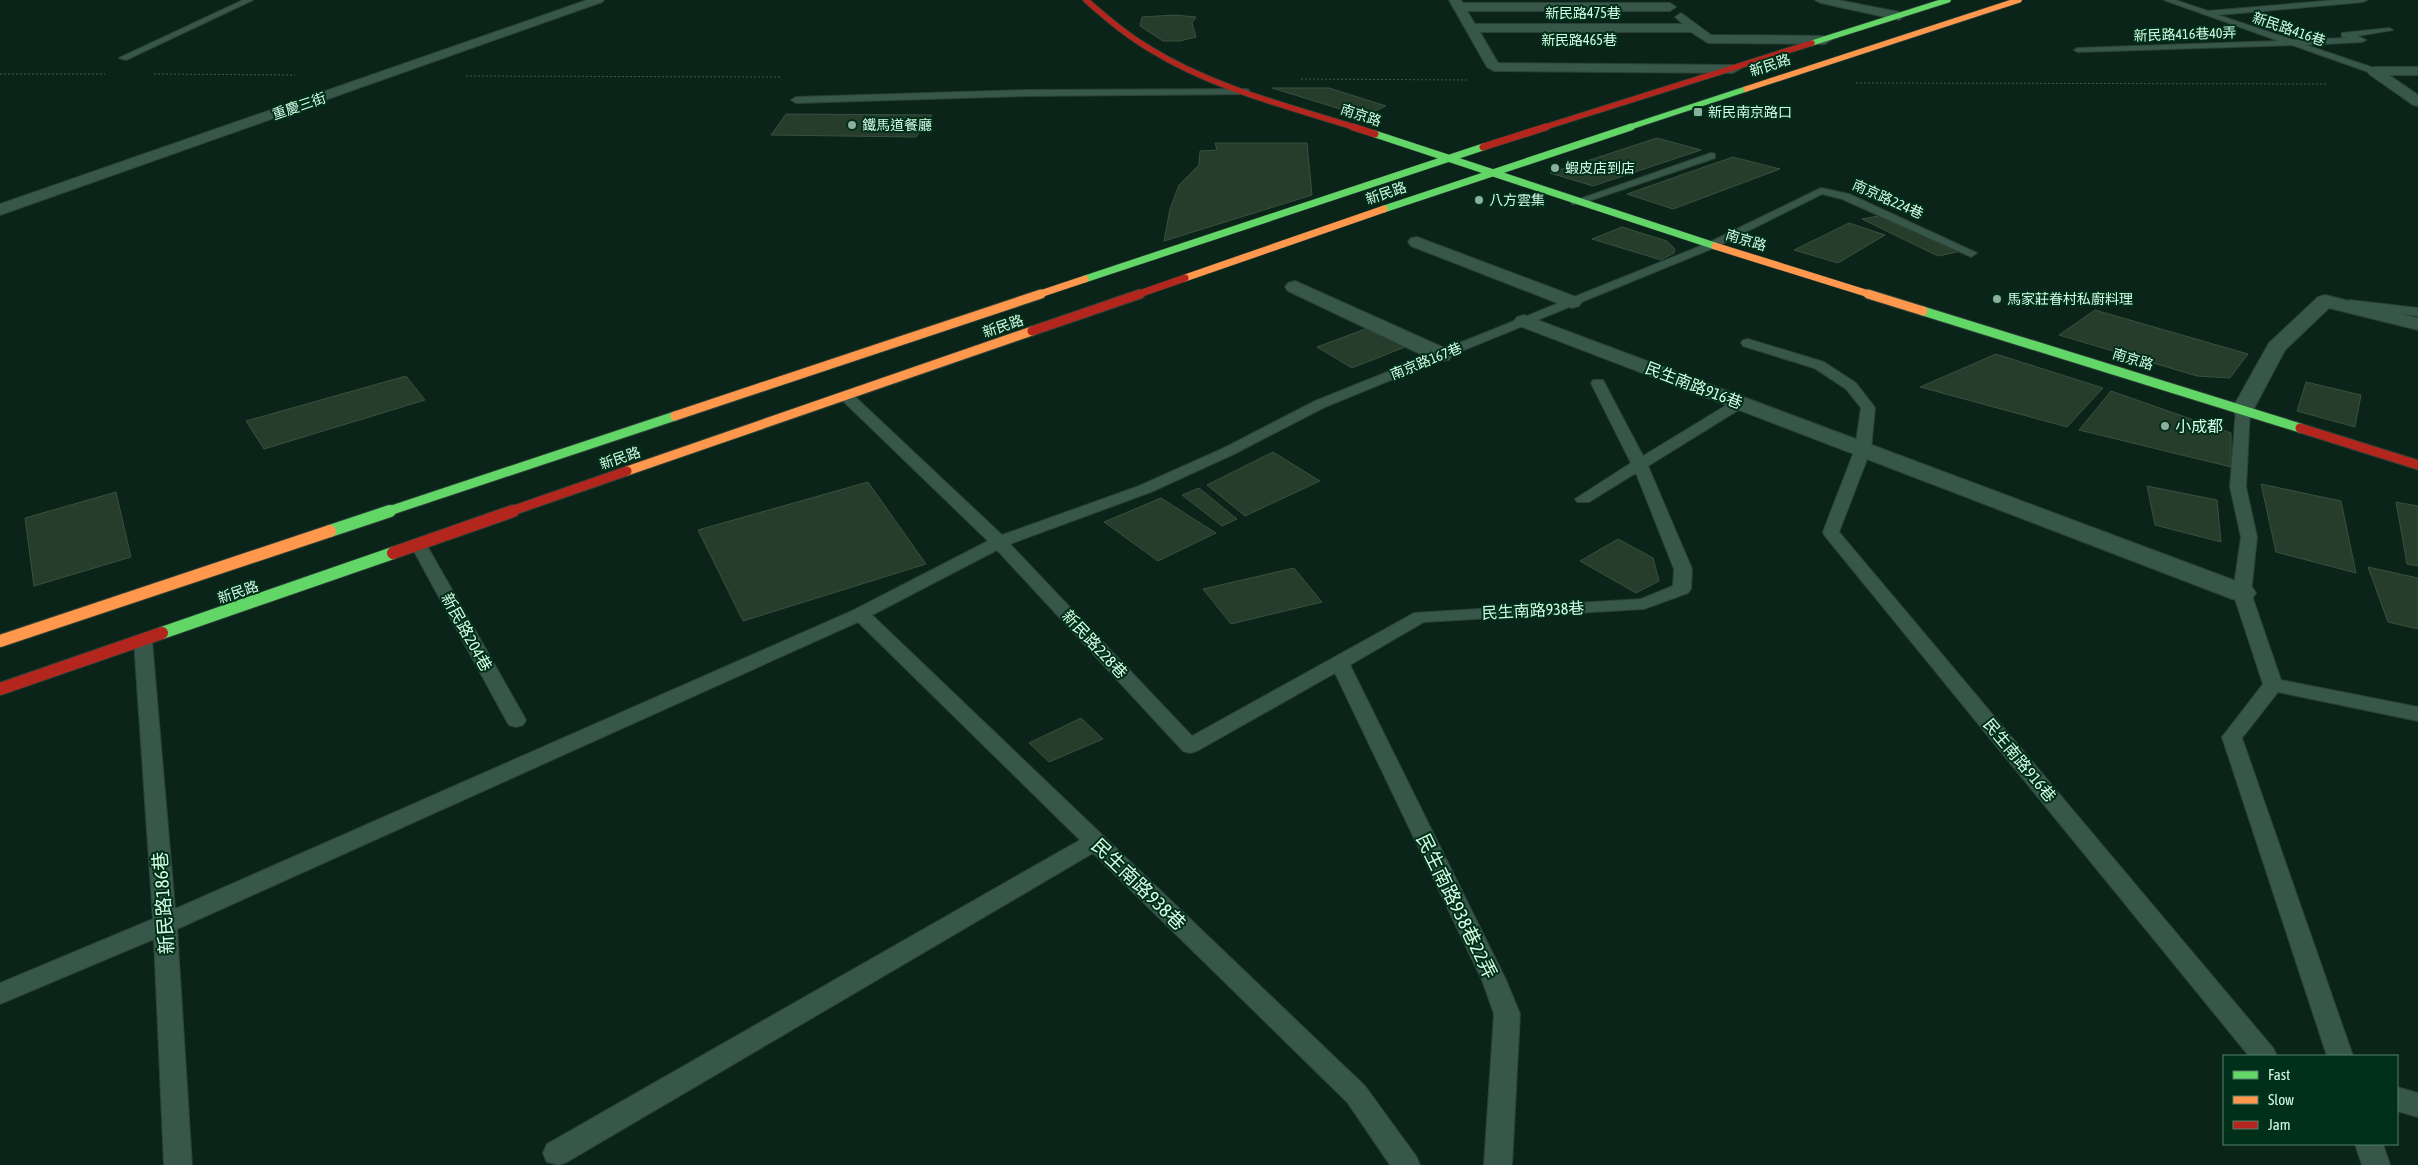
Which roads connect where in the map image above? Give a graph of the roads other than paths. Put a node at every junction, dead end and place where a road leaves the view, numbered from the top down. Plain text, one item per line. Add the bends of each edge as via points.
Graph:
1 (249, 0) edge
2 (598, 0) edge
3 (1086, 0) edge
4 (1822, 0) edge
5 (1948, 0) edge
6 (2019, 0) edge
7 (2168, 0) edge
8 (2363, 0) edge
9 (2344, 1) edge
10 (1457, 4) edge
11 (1665, 4) edge
12 (2205, 13) junction
13 (1899, 16) junction
14 (1472, 28) junction
15 (1695, 28) junction
16 (2389, 30) dead end
17 (1825, 40) junction
18 (2293, 44) junction
19 (2078, 50) dead end
20 (1670, 57) dead end
21 (123, 58) dead end
22 (1491, 62) junction
23 (1733, 69) junction
24 (2374, 71) junction
25 (2418, 71) edge
26 (1246, 92) junction
27 (796, 100) dead end
28 (2418, 102) edge
29 (1712, 156) dead end
30 (1446, 160) junction
31 (1488, 173) junction
32 (1576, 202) junction
33 (0, 210) edge
34 (1416, 242) dead end
35 (1712, 245) junction
36 (1971, 253) dead end
37 (1295, 287) dead end
38 (1572, 302) junction
39 (2325, 302) junction
40 (2418, 312) edge
41 (1524, 321) junction
42 (2418, 324) edge
43 (1748, 343) dead end
44 (1441, 355) junction
45 (1598, 383) dead end
46 (846, 396) junction
47 (1740, 402) junction
48 (2243, 409) junction
49 (1863, 449) junction
50 (1640, 465) junction
51 (2418, 465) edge
52 (1583, 500) dead end
53 (999, 542) junction
54 (418, 544) junction
55 (2242, 593) junction
56 (860, 614) junction
57 (0, 641) edge
58 (143, 641) junction
59 (1339, 662) junction
60 (2273, 685) junction
61 (0, 689) edge
62 (2418, 714) edge
63 (516, 720) dead end
64 (1190, 746) joint
65 (1095, 842) junction
66 (165, 924) junction
67 (0, 994) edge
68 (2263, 1055) edge
69 (2340, 1055) edge
70 (2398, 1099) edge
71 (2418, 1105) edge
72 (2369, 1145) edge
73 (557, 1153) dead end
74 (178, 1165) edge
75 (1406, 1165) edge
76 (1498, 1165) edge
77 (2376, 1165) edge

1 - 21 lane
2 - 33 street, 重慶三街
3 - 26 street, 南京路 via 1105,19 1156,56 1206,79
4 - 13 street
5 - 13 street, 新民路
6 - 31 street, 新民路
7 - 12 lane, 新民路416巷
8 - 9 lane
9 - 12 lane
10 - 11 street, 新民路475巷
10 - 14 street, 新民路475巷
11 - 15 street, 新民路475巷
12 - 18 lane, 新民路416巷
13 - 17 street, 新民路
14 - 15 street, 新民路475巷
14 - 22 street, 新民路475巷
15 - 17 street, 新民路475巷 via 1708,39
16 - 18 lane, 新民路416巷40弄 via 2345,35 2362,40
17 - 23 street, 新民路
18 - 19 lane, 新民路416巷40弄
18 - 24 lane, 新民路416巷
20 - 22 street, 新民路465巷
22 - 23 street
23 - 30 street, 新民路
24 - 25 street
24 - 28 street
26 - 27 lane via 1028,93
26 - 30 street, 南京路
29 - 32 lane
30 - 31 street, 南京路
30 - 57 street, 新民路
31 - 32 street, 南京路
31 - 46 street, 新民路
32 - 35 street, 南京路
34 - 38 street
35 - 36 lane, 南京路224巷 via 1821,191 1846,196
35 - 38 lane, 南京路167巷
35 - 48 street, 南京路
37 - 44 street
38 - 41 lane, 南京路167巷
39 - 40 lane
39 - 42 street
39 - 48 street via 2276,347
41 - 44 lane, 南京路167巷
41 - 47 street, 民生南路916巷
43 - 49 lane, 民生南路916巷 via 1819,365 1851,386 1868,408
44 - 53 lane, 南京路167巷 via 1320,404 1229,451 1145,489
45 - 50 lane, 民生南路938巷
46 - 53 lane, 新民路228巷
46 - 54 street, 新民路
47 - 49 street, 民生南路916巷
47 - 50 lane
48 - 51 street, 南京路
48 - 55 lane via 2238,487 2249,537
49 - 55 street, 民生南路916巷
49 - 68 lane, 民生南路916巷 via 1832,532
50 - 52 lane
50 - 59 lane, 民生南路938巷 via 1683,569 1682,588 1644,604 1420,617
53 - 56 lane
53 - 64 lane, 新民路228巷
54 - 58 street, 新民路
54 - 63 lane, 新民路204巷
55 - 60 lane
56 - 65 lane, 民生南路938巷
56 - 66 lane
58 - 61 street, 新民路
58 - 66 lane, 新民路186巷
59 - 64 lane, 民生南路938巷
59 - 76 lane, 民生南路938巷22弄 via 1494,980 1507,1014
60 - 62 lane
60 - 69 lane via 2232,737
65 - 73 lane
65 - 75 lane, 民生南路938巷 via 1356,1094
66 - 67 lane
66 - 74 lane, 新民路186巷
70 - 71 lane
72 - 77 lane

